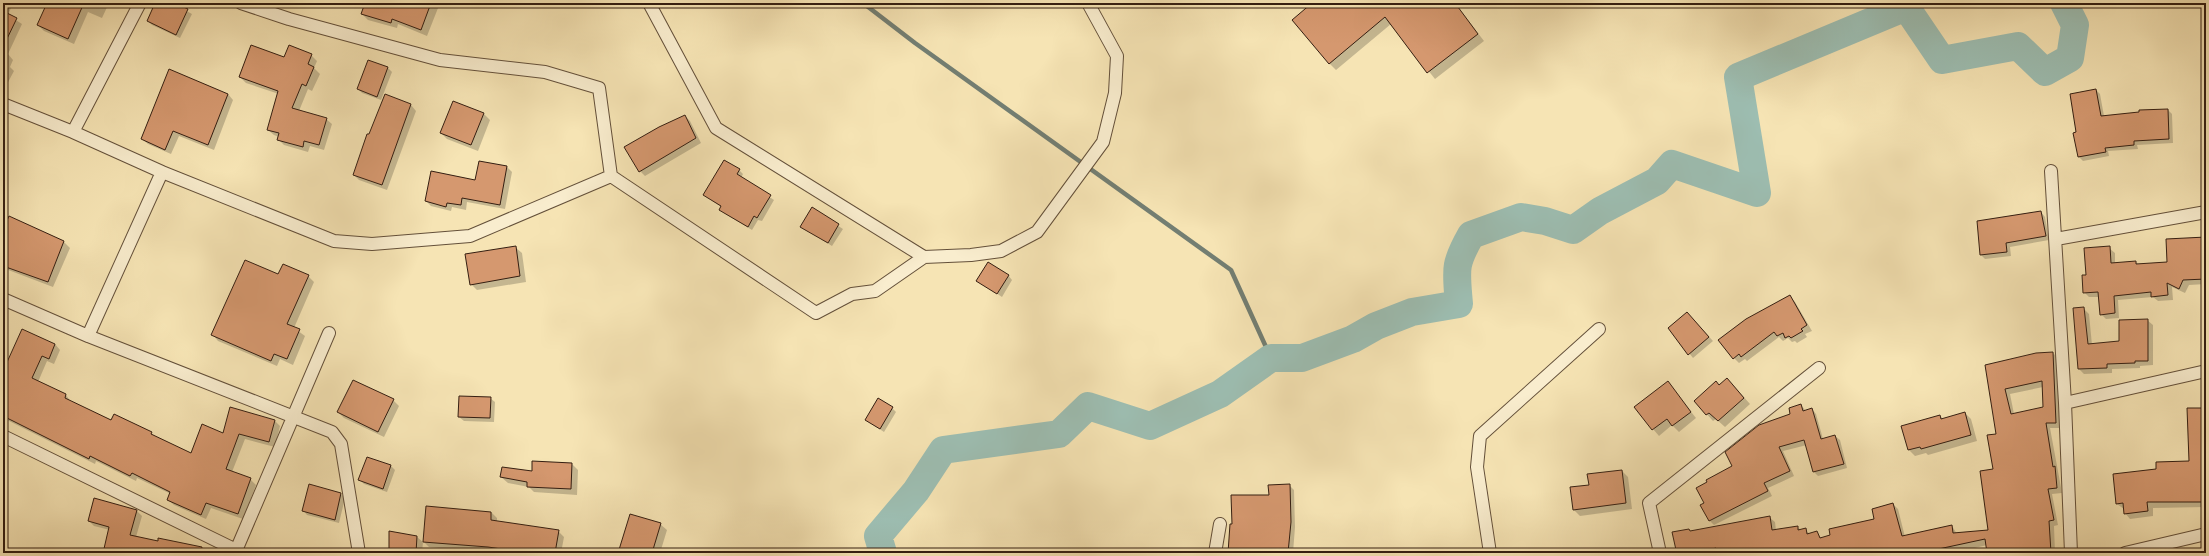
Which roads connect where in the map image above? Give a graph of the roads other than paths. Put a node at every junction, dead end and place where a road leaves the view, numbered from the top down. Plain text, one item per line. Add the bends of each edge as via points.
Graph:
1 (140, 3) edge
2 (241, 3) edge
3 (649, 3) edge
4 (1088, 3) edge
5 (3, 104) edge
6 (73, 132) junction
7 (2051, 170) dead end
8 (162, 172) junction
9 (611, 176) junction
10 (2206, 212) edge
11 (2056, 238) junction
12 (924, 257) junction
13 (3, 299) edge
14 (1599, 329) dead end
15 (329, 333) dead end
16 (88, 336) junction
17 (1819, 368) dead end
18 (2206, 372) edge
19 (2065, 403) junction
20 (294, 416) junction
21 (3, 436) edge
22 (1220, 524) dead end
23 (2206, 534) edge
24 (236, 552) edge
25 (360, 553) edge
26 (1215, 553) edge
27 (1490, 553) edge
28 (1660, 553) edge
29 (2071, 553) edge
30 (2125, 553) edge

1 - 6 street
2 - 9 street via 289,19 440,60 545,72 599,88
3 - 12 street via 716,128
4 - 12 street via 1117,56 1115,92 1104,142 1037,232 1001,250 971,255
5 - 6 street
6 - 8 street
7 - 11 street
8 - 9 street via 334,241 372,244 470,236
8 - 16 street
9 - 12 street via 816,313 852,294 875,291
10 - 11 street
11 - 19 street
13 - 16 street
14 - 27 street via 1480,436 1477,467
15 - 20 street
16 - 20 street
17 - 28 street via 1649,503
18 - 19 street
19 - 29 street
20 - 24 street
20 - 25 street via 332,432 341,444
21 - 24 street
22 - 26 street
23 - 30 street

